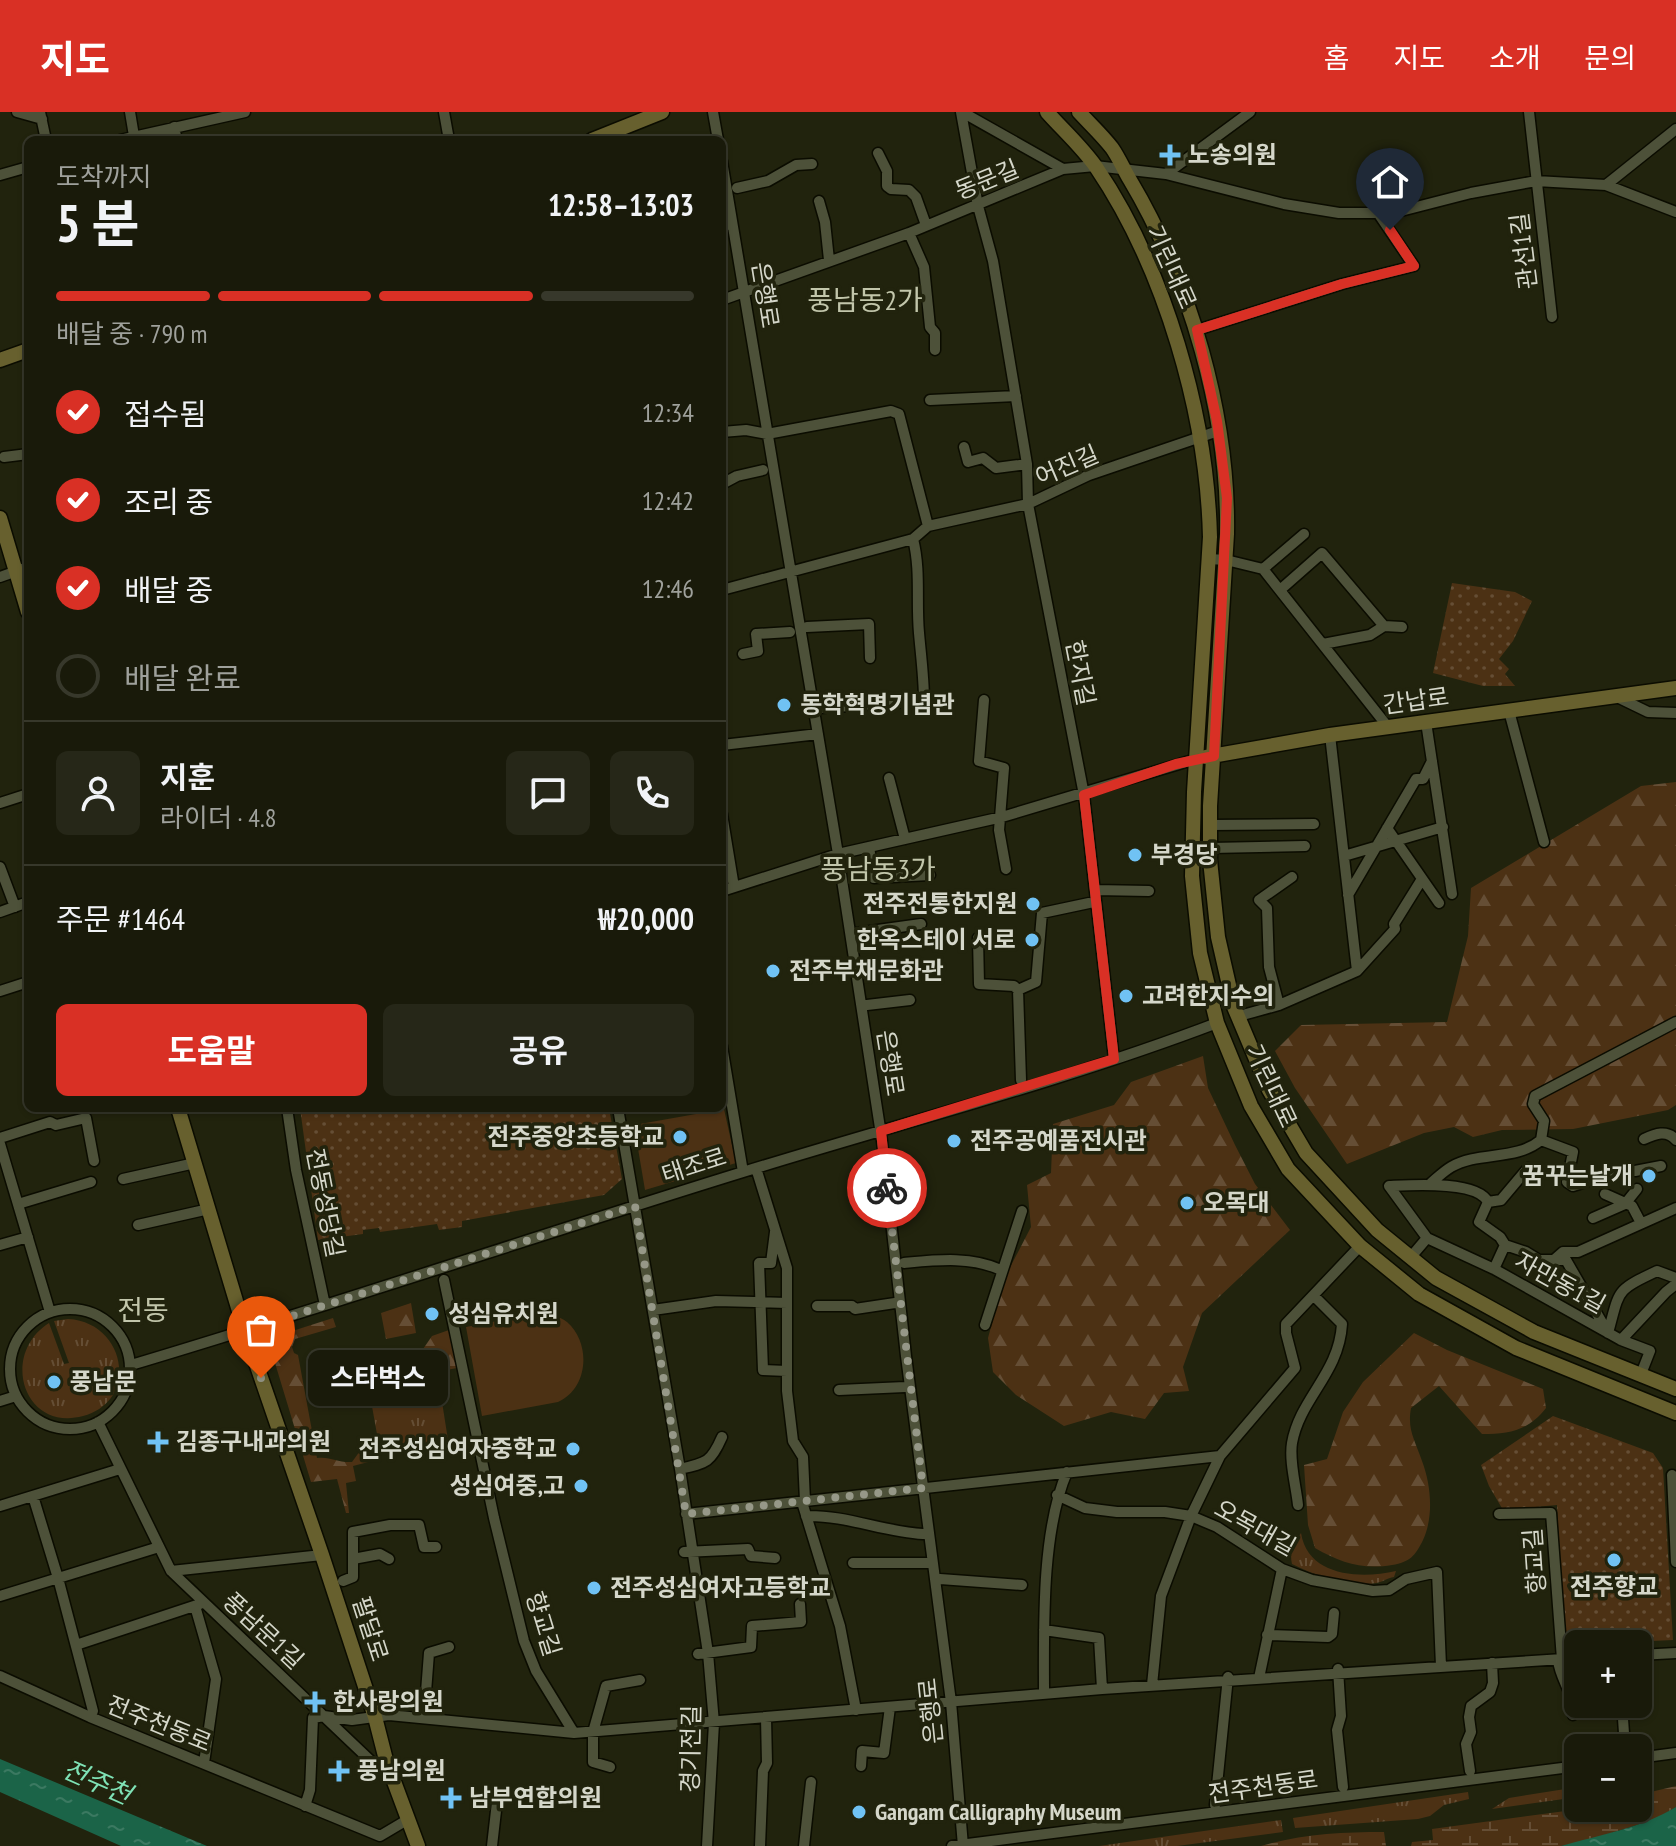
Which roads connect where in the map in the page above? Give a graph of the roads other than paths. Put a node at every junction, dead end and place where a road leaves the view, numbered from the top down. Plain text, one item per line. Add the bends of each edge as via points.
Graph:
1 (17, 112) edge
2 (130, 112) edge
3 (245, 112) edge
4 (444, 112) edge
5 (662, 112) edge
6 (713, 112) edge
7 (961, 112) edge
8 (1047, 112) edge
9 (1079, 112) edge
10 (1250, 112) edge
11 (1529, 112) edge
12 (41, 116) edge
13 (174, 127) junction
14 (1676, 129) edge
15 (45, 136) edge
16 (134, 136) joint
17 (176, 136) edge
18 (448, 136) edge
19 (602, 136) edge
20 (717, 136) edge
21 (878, 153) dead end
22 (812, 164) dead end
23 (1095, 166) junction
24 (24, 168) edge
25 (1123, 168) junction
26 (1063, 169) junction
27 (1166, 174) junction
28 (0, 175) edge
29 (1536, 181) junction
30 (726, 185) edge
31 (1606, 185) junction
32 (737, 188) dead end
33 (819, 201) dead end
34 (978, 206) junction
35 (1676, 212) edge
36 (1378, 213) junction
37 (926, 225) junction
38 (909, 233) junction
39 (829, 260) junction
40 (744, 292) junction
41 (726, 299) edge
42 (1552, 317) dead end
43 (1197, 330) junction
44 (935, 350) dead end
45 (24, 351) edge
46 (0, 360) edge
47 (1016, 396) junction
48 (930, 400) dead end
49 (1218, 431) junction
50 (726, 432) edge
51 (767, 434) junction
52 (1199, 437) junction
53 (964, 447) dead end
54 (24, 454) edge
55 (4, 457) dead end
56 (1027, 464) junction
57 (763, 470) dead end
58 (726, 482) edge
59 (1028, 504) junction
60 (0, 518) edge
61 (928, 526) junction
62 (1304, 534) dead end
63 (913, 539) junction
64 (1209, 559) junction
65 (1226, 560) junction
66 (22, 569) edge
67 (1263, 569) junction
68 (790, 571) junction
69 (0, 577) edge
70 (726, 589) edge
71 (1280, 590) junction
72 (1384, 626) junction
73 (807, 627) dead end
74 (1402, 627) dead end
75 (790, 632) dead end
76 (1323, 644) junction
77 (743, 654) dead end
78 (870, 658) dead end
79 (1676, 688) edge
80 (1617, 697) junction
81 (984, 700) dead end
82 (820, 708) dead end
83 (1509, 711) junction
84 (1676, 713) edge
85 (1426, 722) junction
86 (1388, 727) junction
87 (818, 734) junction
88 (1330, 735) junction
89 (726, 745) edge
90 (1214, 756) junction
91 (1196, 759) junction
92 (1432, 761) junction
93 (889, 778) dead end
94 (24, 795) edge
95 (1084, 795) junction
96 (0, 803) edge
97 (1002, 817) junction
98 (1314, 824) dead end
99 (1211, 825) junction
100 (1443, 827) junction
101 (1387, 828) junction
102 (726, 838) edge
103 (905, 839) junction
104 (1396, 841) junction
105 (1544, 842) dead end
106 (1305, 846) dead end
107 (869, 847) junction
108 (1376, 847) junction
109 (1211, 848) junction
110 (838, 854) junction
111 (1344, 856) junction
112 (0, 867) edge
113 (1006, 869) dead end
114 (930, 875) dead end
115 (1292, 877) dead end
116 (1422, 879) junction
117 (734, 887) junction
118 (726, 890) edge
119 (1095, 890) junction
120 (1149, 891) dead end
121 (1452, 894) dead end
122 (1348, 895) junction
123 (1089, 903) dead end
124 (1439, 903) dead end
125 (24, 904) edge
126 (15, 907) junction
127 (0, 912) edge
128 (921, 924) dead end
129 (856, 933) dead end
130 (978, 938) dead end
131 (1357, 971) junction
132 (24, 983) edge
133 (1018, 990) junction
134 (0, 991) edge
135 (910, 1000) dead end
136 (867, 1005) dead end
137 (1279, 1005) junction
138 (1239, 1016) junction
139 (1676, 1022) edge
140 (1217, 1023) junction
141 (1114, 1059) junction
142 (726, 1070) edge
143 (1021, 1080) dead end
144 (179, 1112) edge
145 (288, 1112) edge
146 (619, 1112) edge
147 (881, 1131) junction
148 (0, 1138) edge
149 (1644, 1139) dead end
150 (1541, 1140) junction
151 (1676, 1140) edge
152 (0, 1144) edge
153 (94, 1161) dead end
154 (195, 1163) junction
155 (1661, 1166) dead end
156 (756, 1168) junction
157 (1528, 1168) dead end
158 (1635, 1171) dead end
159 (743, 1172) junction
160 (1614, 1173) dead end
161 (5, 1178) edge
162 (123, 1179) dead end
163 (91, 1182) dead end
164 (1431, 1183) junction
165 (1637, 1189) dead end
166 (1605, 1194) dead end
167 (1488, 1202) junction
168 (1626, 1202) junction
169 (18, 1204) junction
170 (635, 1206) junction
171 (1676, 1208) edge
172 (209, 1209) junction
173 (1022, 1211) dead end
174 (1593, 1218) dead end
175 (1641, 1223) junction
176 (138, 1225) dead end
177 (776, 1225) junction
178 (28, 1237) junction
179 (1427, 1238) junction
180 (0, 1245) edge
181 (1505, 1245) junction
182 (1360, 1246) junction
183 (1410, 1258) junction
184 (1555, 1259) junction
185 (904, 1263) dead end
186 (1494, 1269) junction
187 (1001, 1270) junction
188 (1676, 1278) edge
189 (444, 1280) dead end
190 (1676, 1284) edge
191 (1671, 1294) edge
192 (1314, 1296) junction
193 (760, 1302) junction
194 (787, 1303) junction
195 (895, 1303) dead end
196 (325, 1305) junction
197 (817, 1306) dead end
198 (653, 1310) junction
199 (50, 1312) junction
200 (985, 1325) dead end
201 (245, 1331) junction
202 (1608, 1333) junction
203 (1621, 1340) junction
204 (131, 1365) junction
205 (787, 1371) junction
206 (1641, 1374) junction
207 (905, 1387) dead end
208 (1676, 1389) edge
209 (839, 1390) dead end
210 (16, 1396) junction
211 (0, 1401) edge
212 (1676, 1413) edge
213 (98, 1422) junction
214 (722, 1437) dead end
215 (1220, 1456) junction
216 (120, 1469) junction
217 (680, 1469) junction
218 (1067, 1472) junction
219 (1672, 1475) dead end
220 (923, 1488) junction
221 (1057, 1495) junction
222 (33, 1496) junction
223 (803, 1501) junction
224 (1298, 1505) dead end
225 (0, 1506) edge
226 (686, 1514) junction
227 (1499, 1514) dead end
228 (806, 1516) junction
229 (1191, 1516) junction
230 (923, 1534) dead end
231 (159, 1547) junction
232 (436, 1547) dead end
233 (688, 1551) junction
234 (322, 1555) junction
235 (775, 1558) dead end
236 (353, 1559) junction
237 (389, 1559) dead end
238 (1676, 1562) edge
239 (853, 1563) dead end
240 (927, 1563) dead end
241 (1282, 1569) junction
242 (171, 1571) junction
243 (58, 1578) junction
244 (940, 1579) dead end
245 (343, 1581) dead end
246 (1022, 1585) dead end
247 (0, 1596) edge
248 (800, 1604) dead end
249 (199, 1605) junction
250 (1334, 1613) dead end
251 (1044, 1630) junction
252 (1267, 1635) junction
253 (76, 1645) junction
254 (449, 1647) dead end
255 (703, 1653) junction
256 (1676, 1653) edge
257 (1652, 1654) edge
258 (1560, 1660) junction
259 (1564, 1660) edge
260 (1492, 1663) junction
261 (1441, 1666) junction
262 (1338, 1670) junction
263 (0, 1676) edge
264 (1227, 1678) junction
265 (1259, 1678) junction
266 (640, 1680) dead end
267 (1564, 1681) edge
268 (1152, 1685) junction
269 (1102, 1689) junction
270 (1044, 1694) junction
271 (951, 1702) junction
272 (890, 1707) junction
273 (856, 1710) junction
274 (324, 1716) junction
275 (90, 1717) junction
276 (375, 1717) junction
277 (424, 1718) junction
278 (766, 1718) junction
279 (714, 1723) junction
280 (593, 1732) junction
281 (574, 1733) junction
282 (1676, 1753) edge
283 (1652, 1756) edge
284 (386, 1760) junction
285 (204, 1763) junction
286 (861, 1766) dead end
287 (610, 1767) dead end
288 (1564, 1768) edge
289 (1470, 1771) dead end
290 (811, 1782) dead end
291 (1343, 1787) dead end
292 (497, 1802) dead end
293 (1215, 1805) dead end
294 (305, 1806) junction
295 (407, 1820) junction
296 (959, 1845) edge
297 (418, 1846) edge
298 (492, 1846) edge
299 (707, 1846) edge
300 (760, 1846) edge
301 (804, 1846) edge

1 - 12 street
2 - 16 street
3 - 13 street
4 - 18 street
5 - 19 street
6 - 20 street
7 - 26 street
7 - 34 street, 한지길
8 - 23 street, 기린대로
9 - 25 street, 기린대로
10 - 27 street
11 - 29 street, 관선1길
12 - 15 street
13 - 16 street
13 - 17 street
14 - 31 street
21 - 37 street via 887,186 909,190
22 - 32 street
23 - 25 street, 관선1길
23 - 26 street, 동문길
23 - 52 street, 기린대로 via 1136,237 1176,333
24 - 28 street
25 - 27 street, 관선1길
25 - 43 street, 기린대로 via 1153,221
26 - 34 street, 동문길
27 - 36 street, 관선1길 via 1284,204
29 - 31 street, 관선1길
29 - 36 street, 관선1길
29 - 42 street, 관선1길
30 - 40 street, 은행로
31 - 35 street, 관선1길
33 - 39 street
34 - 37 street, 동문길
34 - 47 street, 한지길
36 - 43 street, 기린대로 via 1414,266
37 - 38 street, 동문길
38 - 39 street, 동문길
38 - 44 street via 924,267
39 - 40 street, 동문길
40 - 41 street, 동문길
40 - 51 street, 은행로
43 - 49 street, 기린대로
45 - 46 street
47 - 48 street
47 - 56 street, 한지길
49 - 52 street, 어진길
49 - 65 street, 기린대로 via 1227,498
50 - 51 street
51 - 61 street via 891,411 899,414
51 - 68 street, 은행로
52 - 59 street, 어진길 via 1089,475
52 - 64 street, 기린대로
53 - 56 street via 968,462 983,458 996,468
54 - 55 street
56 - 59 street, 한지길
57 - 58 street
59 - 61 street, 어진길
59 - 95 street, 한지길
60 - 66 street
61 - 63 street, 어진길
62 - 67 street
63 - 68 street, 어진길
63 - 82 street via 919,563 924,701
64 - 65 street
64 - 91 street, 기린대로
65 - 67 street
65 - 90 street, 기린대로
66 - 69 street
67 - 71 street
68 - 70 street, 어진길
68 - 87 street, 은행로
71 - 72 street via 1322,553
71 - 76 street
72 - 74 street
72 - 76 street via 1370,635
73 - 78 street via 869,624
75 - 77 street via 756,634 758,651
76 - 86 street
79 - 80 street, 간납로
80 - 83 street, 간납로
80 - 84 street via 1648,712
81 - 97 street via 979,761 1004,768
83 - 85 street, 간납로
83 - 105 street
85 - 86 street, 간납로
85 - 92 street
86 - 88 street, 간납로
87 - 89 street
87 - 110 street, 은행로
88 - 90 street, 간납로
88 - 111 street
90 - 91 street, 간납로
90 - 99 street, 기린대로
91 - 95 street
91 - 140 street, 기린대로 via 1192,876 1200,953
92 - 100 street
92 - 101 street
93 - 103 street
94 - 96 street
95 - 97 street
95 - 119 street, 한지길
97 - 103 street
97 - 113 street
98 - 99 street
99 - 109 street, 기린대로
100 - 104 street
100 - 121 street
101 - 104 street
101 - 108 street
102 - 117 street
103 - 107 street
104 - 108 street
104 - 116 street
106 - 109 street
107 - 110 street
107 - 114 street via 874,878
108 - 111 street
108 - 122 street
109 - 138 street, 기린대로 via 1218,937
110 - 117 street
110 - 147 street, 은행로
111 - 122 street
112 - 126 street
115 - 137 street via 1259,900 1267,908 1269,967
116 - 124 street
116 - 131 street, 기린대로 via 1395,929
117 - 118 street
119 - 120 street
119 - 141 street, 한지길
122 - 131 street
123 - 133 street via 1042,913 1036,982
125 - 126 street
126 - 127 street
128 - 129 street
130 - 133 street via 979,984
131 - 137 street, 기린대로
132 - 134 street
133 - 143 street
135 - 136 street, 은행로
137 - 138 street, 기린대로
138 - 183 street, 기린대로 via 1269,1090 1306,1153
139 - 150 street via 1535,1096 1533,1104 1544,1121
140 - 141 street, 태조로
140 - 182 street, 기린대로 via 1251,1106 1288,1169
141 - 147 street, 태조로
142 - 159 street, 태조로
144 - 154 street, 팔달로
145 - 196 street, 전동성당길
146 - 170 street, 경기전길
147 - 156 street, 태조로
147 - 220 street, 은행로
148 - 153 street via 50,1122 86,1118
149 - 151 street via 1660,1132
150 - 160 street via 1573,1152 1567,1182 1573,1186
150 - 164 street via 1530,1149 1452,1166
152 - 161 street
154 - 162 street
154 - 172 street, 팔달로
155 - 158 street
156 - 159 street, 태조로
156 - 177 street, 태조로
157 - 167 street via 1501,1200
159 - 170 street, 태조로
161 - 169 street
163 - 169 street
164 - 167 street via 1477,1191
164 - 179 street via 1389,1186
165 - 168 street
166 - 168 street
167 - 181 street via 1479,1222
168 - 174 street
168 - 175 street
169 - 178 street
170 - 196 street, 태조로
170 - 198 street, 경기전길
171 - 175 street
172 - 176 street
172 - 201 street, 팔달로
173 - 187 street
175 - 184 street
177 - 193 street via 771,1263 759,1263
177 - 194 street, 태조로 via 787,1268
178 - 180 street
178 - 199 street
179 - 183 street
179 - 186 street, 자만동1길
181 - 184 street via 1539,1260
181 - 186 street
182 - 192 street, 오목대길
182 - 212 street, 기린대로 via 1419,1294 1516,1348
183 - 206 street, 기린대로 via 1534,1332
184 - 202 street via 1566,1260
185 - 187 street via 972,1261
186 - 202 street, 자만동1길
187 - 200 street
188 - 202 street, 자만동1길 via 1657,1271 1627,1285
189 - 281 street, 향교길 via 524,1641
190 - 191 street, 자만동1길
191 - 203 street, 자만동1길
192 - 215 street, 오목대길 via 1286,1324 1295,1368
192 - 224 street, 오목대길 via 1342,1324 1340,1345 1301,1415 1291,1445
193 - 194 street
193 - 198 street via 716,1301
193 - 205 street via 763,1370
194 - 205 street
195 - 197 street via 855,1309
196 - 201 street, 태조로
198 - 217 street, 경기전길
199 - 204 street via 72,1308 113,1325
199 - 210 street via 18,1338 11,1357
201 - 204 street, 태조로
201 - 234 street, 팔달로
202 - 203 street, 자만동1길
203 - 206 street, 자만동1길 via 1650,1351
204 - 213 street via 126,1392
205 - 223 street via 793,1441 803,1457
206 - 208 street, 기린대로
207 - 209 street
210 - 211 street
210 - 213 street via 47,1424 72,1429
213 - 216 street, 풍남문1길
214 - 217 street via 704,1464
215 - 218 street
215 - 229 street, 오목대길
216 - 222 street
216 - 231 street, 풍남문1길
217 - 226 street, 경기전길
218 - 220 street
218 - 221 street
219 - 238 street
220 - 223 street
220 - 271 street, 은행로
221 - 229 street, 오목대길 via 1085,1508
221 - 251 street
222 - 225 street
222 - 243 street
223 - 226 street
223 - 228 street
226 - 233 street, 경기전길
227 - 258 street, 향교길 via 1551,1513
228 - 230 street
228 - 273 street via 840,1626
229 - 241 street, 오목대길
229 - 268 street via 1161,1596
231 - 242 street, 풍남문1길
231 - 243 street
232 - 236 street, 팔달로 via 424,1547 419,1525 390,1525 353,1532
233 - 235 street via 748,1549 751,1556
233 - 255 street, 경기전길
234 - 242 street
234 - 276 street, 팔달로
236 - 237 street via 380,1554
236 - 245 street, 팔달로 via 353,1577
239 - 240 street
241 - 252 street
241 - 261 street, 오목대길 via 1373,1591 1437,1572
242 - 249 street, 풍남문1길
243 - 247 street
243 - 253 street
244 - 246 street
248 - 255 street via 801,1622 752,1626 751,1647
249 - 253 street
249 - 274 street, 풍남문1길
249 - 285 street via 216,1679
250 - 252 street via 1328,1637
251 - 269 street via 1099,1638
251 - 270 street
252 - 265 street
253 - 275 street via 93,1711
254 - 277 street via 429,1653
255 - 279 street, 경기전길
256 - 257 street
258 - 259 street
258 - 260 street
258 - 267 street
260 - 261 street
260 - 289 street via 1490,1692 1471,1706 1466,1744
261 - 262 street
262 - 265 street
262 - 291 street, 전주천동로
263 - 275 street, 전주천동로
264 - 265 street
264 - 268 street
264 - 293 street
266 - 280 street via 606,1686
268 - 269 street
269 - 270 street
270 - 271 street
271 - 272 street
271 - 296 street, 은행로
272 - 273 street
272 - 286 street via 884,1753 862,1751
273 - 278 street
274 - 276 street
274 - 284 street, 풍남문1길 via 373,1763
274 - 294 street via 313,1718
275 - 285 street, 전주천동로
276 - 277 street
276 - 284 street, 팔달로
277 - 281 street
278 - 279 street
278 - 300 street
279 - 280 street
279 - 299 street, 경기전길
280 - 281 street
280 - 287 street via 593,1762
282 - 283 street
284 - 295 street, 팔달로
285 - 294 street, 전주천동로
288 - 296 street, 전주천동로
290 - 301 street
292 - 298 street
294 - 295 street, 전주천동로 via 380,1836
295 - 297 street, 팔달로

